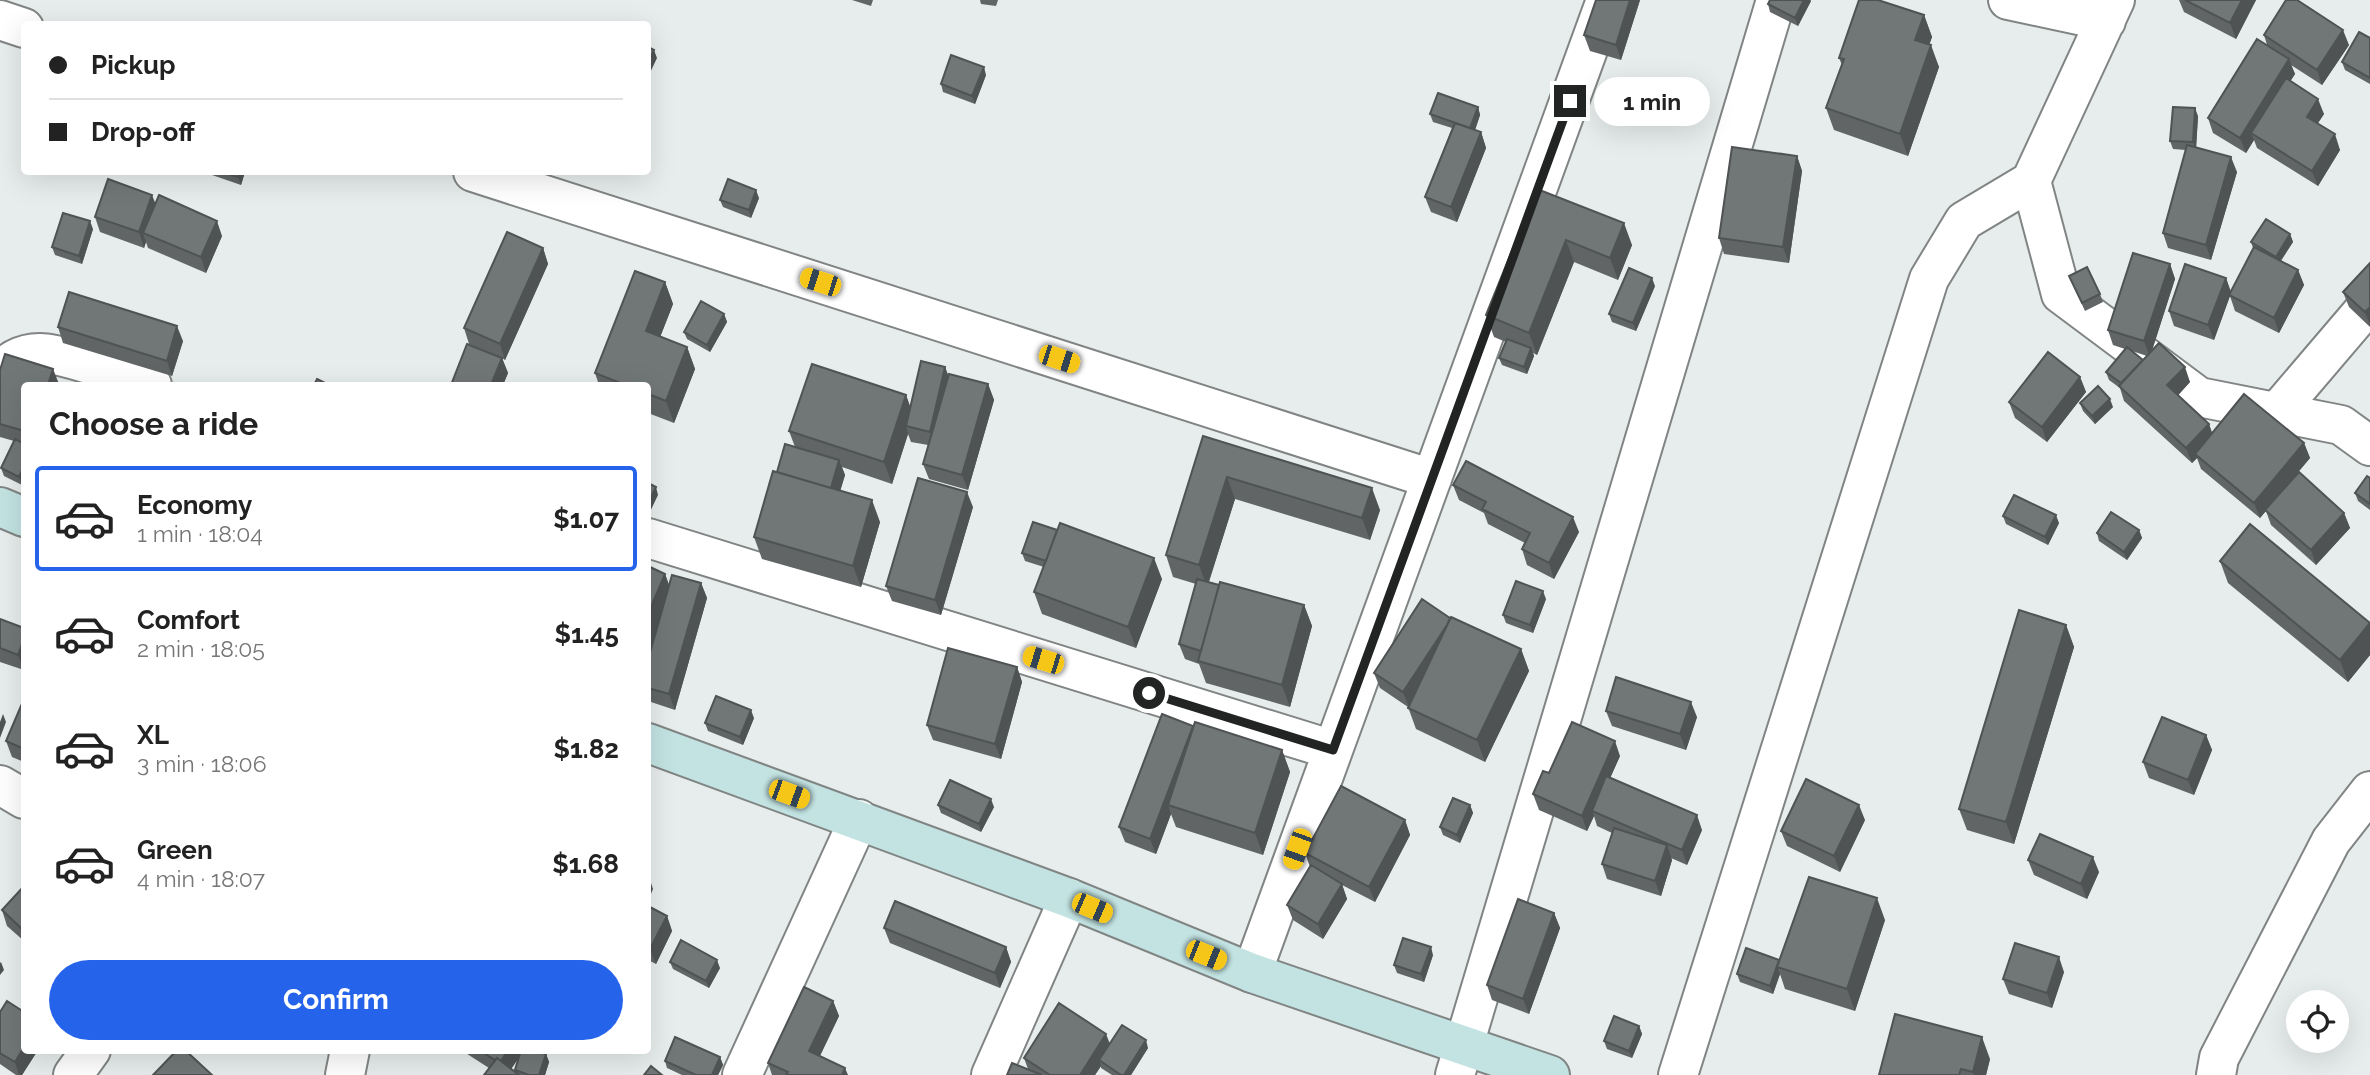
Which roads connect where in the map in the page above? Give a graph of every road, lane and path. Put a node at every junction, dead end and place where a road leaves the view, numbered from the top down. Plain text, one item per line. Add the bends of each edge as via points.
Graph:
1 (1606, 0) edge
2 (1776, 0) edge
3 (2008, 0) edge
4 (2111, 10) edge
5 (0, 20) edge
6 (21, 27) edge
7 (482, 175) edge
8 (2031, 181) junction
9 (2370, 303) edge
10 (0, 377) edge
11 (142, 382) edge
12 (2277, 412) junction
13 (2370, 446) edge
14 (1432, 479) junction
15 (0, 507) edge
16 (21, 516) edge
17 (651, 539) edge
18 (651, 744) edge
19 (1333, 750) junction
20 (0, 785) edge
21 (2370, 791) edge
22 (21, 797) edge
23 (859, 819) junction
24 (1069, 898) junction
25 (1252, 973) junction
26 (88, 1054) edge
27 (349, 1054) edge
28 (1460, 1061) edge
29 (74, 1075) edge
30 (345, 1075) edge
31 (742, 1075) edge
32 (991, 1075) edge
33 (1550, 1075) edge
34 (1678, 1075) edge
35 (2216, 1075) edge

1 - 14 street
2 - 28 street
3 - 4 street
4 - 8 street
5 - 6 street
7 - 14 street
8 - 12 street via 2061,294 2199,397
8 - 34 street via 1964,221 1929,279
9 - 12 street
10 - 11 street via 3,368 19,356 41,353
12 - 13 street via 2341,425
14 - 19 street
15 - 16 street
17 - 19 street
18 - 23 street
19 - 25 street
20 - 22 street
21 - 35 street via 2331,841 2218,1058
23 - 24 street
23 - 31 street
24 - 25 street
24 - 32 street
25 - 28 street
26 - 29 street
27 - 30 street
28 - 33 street

